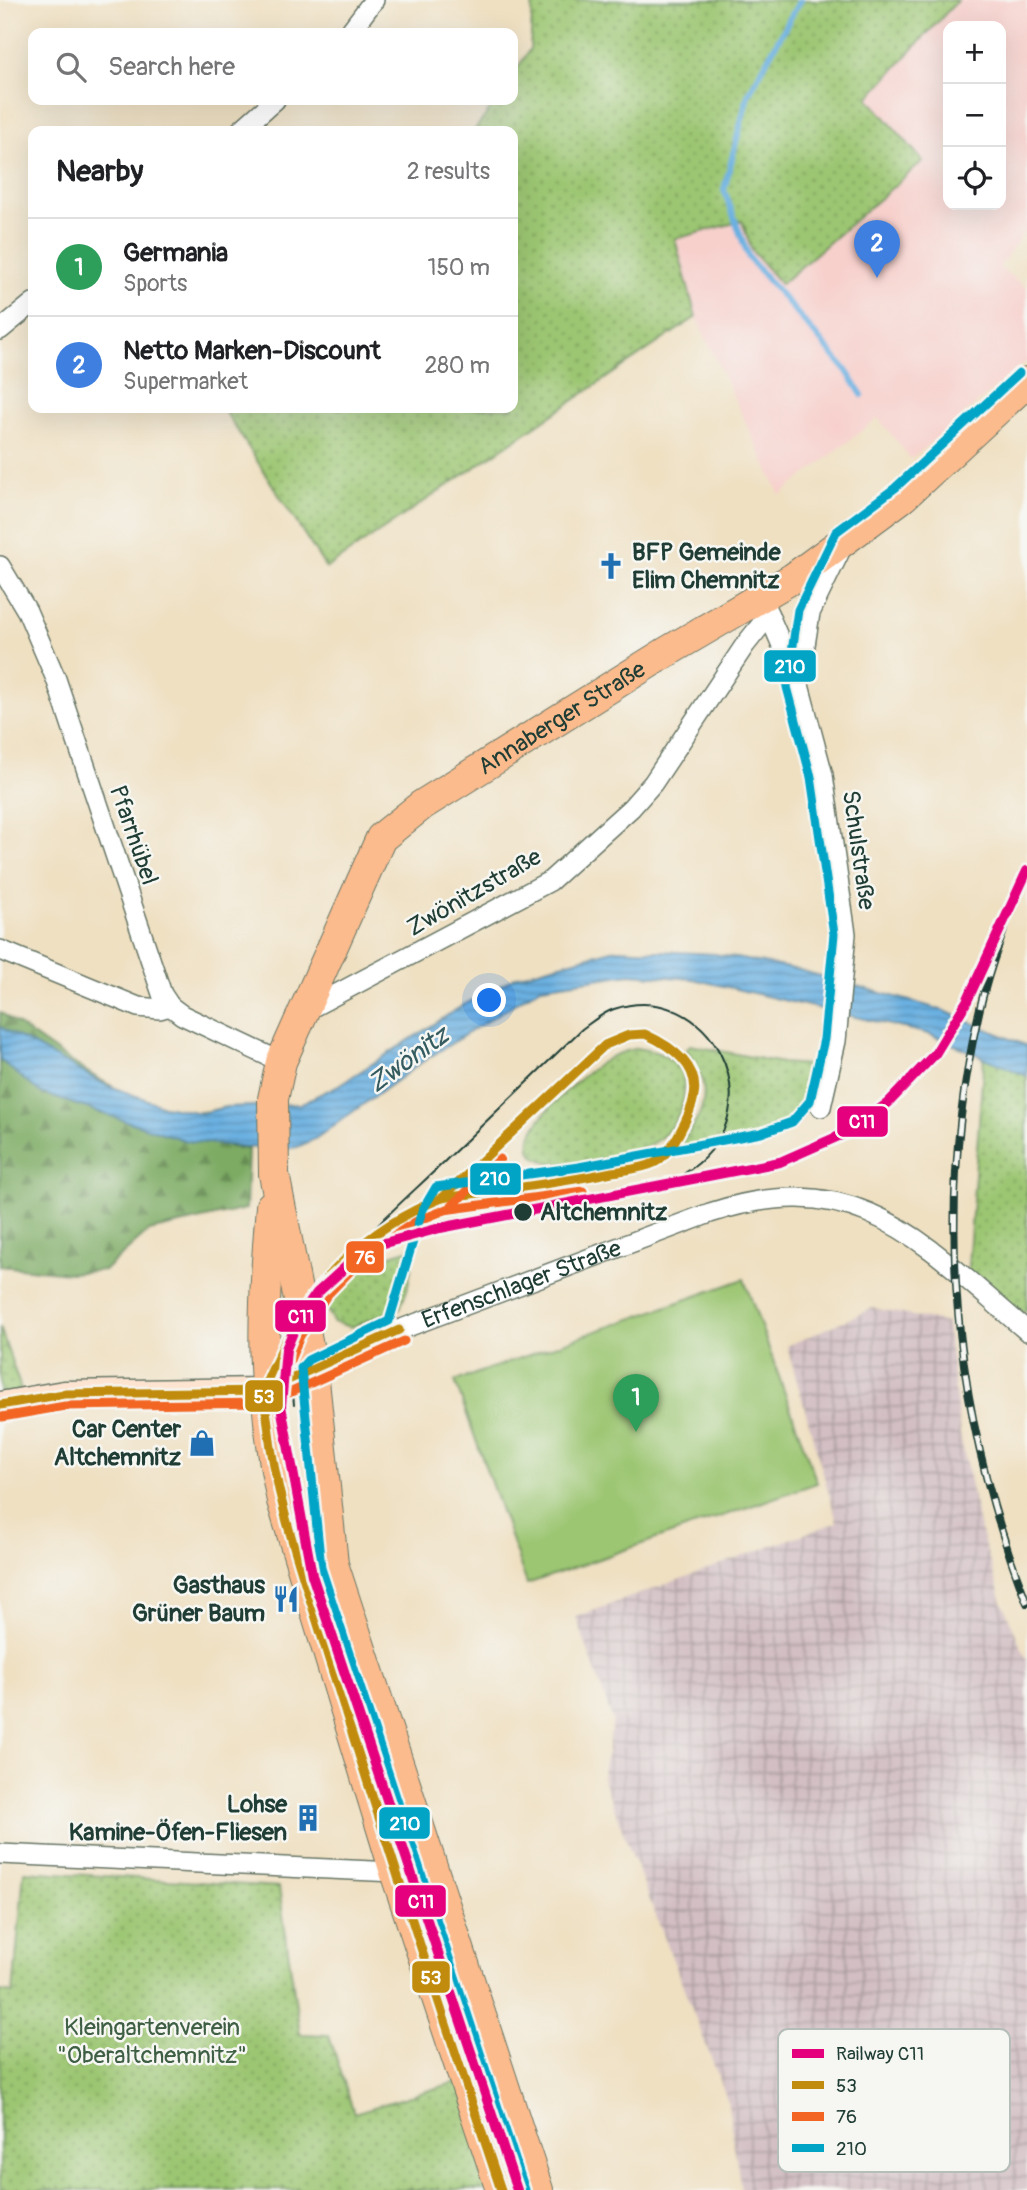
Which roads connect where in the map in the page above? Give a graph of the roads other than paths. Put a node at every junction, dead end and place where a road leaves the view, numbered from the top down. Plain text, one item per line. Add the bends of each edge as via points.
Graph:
1 (374, 0) edge
2 (353, 28) edge
3 (269, 105) edge
4 (246, 126) edge
5 (28, 307) edge
6 (0, 330) edge
7 (1027, 382) edge
8 (845, 540) junction
9 (0, 566) edge
10 (765, 607) junction
11 (799, 685) junction
12 (0, 950) edge
13 (170, 1006) junction
14 (303, 1012) junction
15 (281, 1062) junction
16 (821, 1107) dead end
17 (273, 1163) junction
18 (1027, 1331) edge
19 (313, 1371) junction
20 (264, 1391) junction
21 (0, 1405) edge
22 (0, 1854) edge
23 (431, 1860) junction
24 (395, 1872) junction
25 (501, 2190) edge
26 (538, 2190) edge

1 - 2 street
3 - 4 street
5 - 6 street
7 - 8 main road, Annaberger Straße via 903,497
8 - 10 main road, Annaberger Straße
8 - 11 street, Schulstraße via 810,613
9 - 13 street, Pfarrhübel via 27,611 56,679
10 - 11 street, Schulstraße
10 - 14 street, Zwönitzstraße via 653,783 550,881
10 - 14 main road, Annaberger Straße via 665,653 422,805 381,838
11 - 16 street, Schulstraße via 824,775 846,934 836,1041
12 - 13 street via 138,1007
13 - 15 street
14 - 15 main road, Annaberger Straße
15 - 17 main road, Annaberger Straße via 273,1099
17 - 19 main road, Annaberger Straße
17 - 20 main road, Annaberger Straße via 263,1313
18 - 19 street, Erfenschlager Straße via 892,1222 841,1201 763,1198 710,1213 399,1330
19 - 20 main road, Erfenschlager Straße
19 - 23 main road, Annaberger Straße via 333,1564
20 - 21 main road, Erfenschlager Straße via 64,1394
20 - 24 main road, Annaberger Straße via 282,1501
22 - 24 street
23 - 24 street
23 - 26 main road, Annaberger Straße
24 - 25 main road, Annaberger Straße

